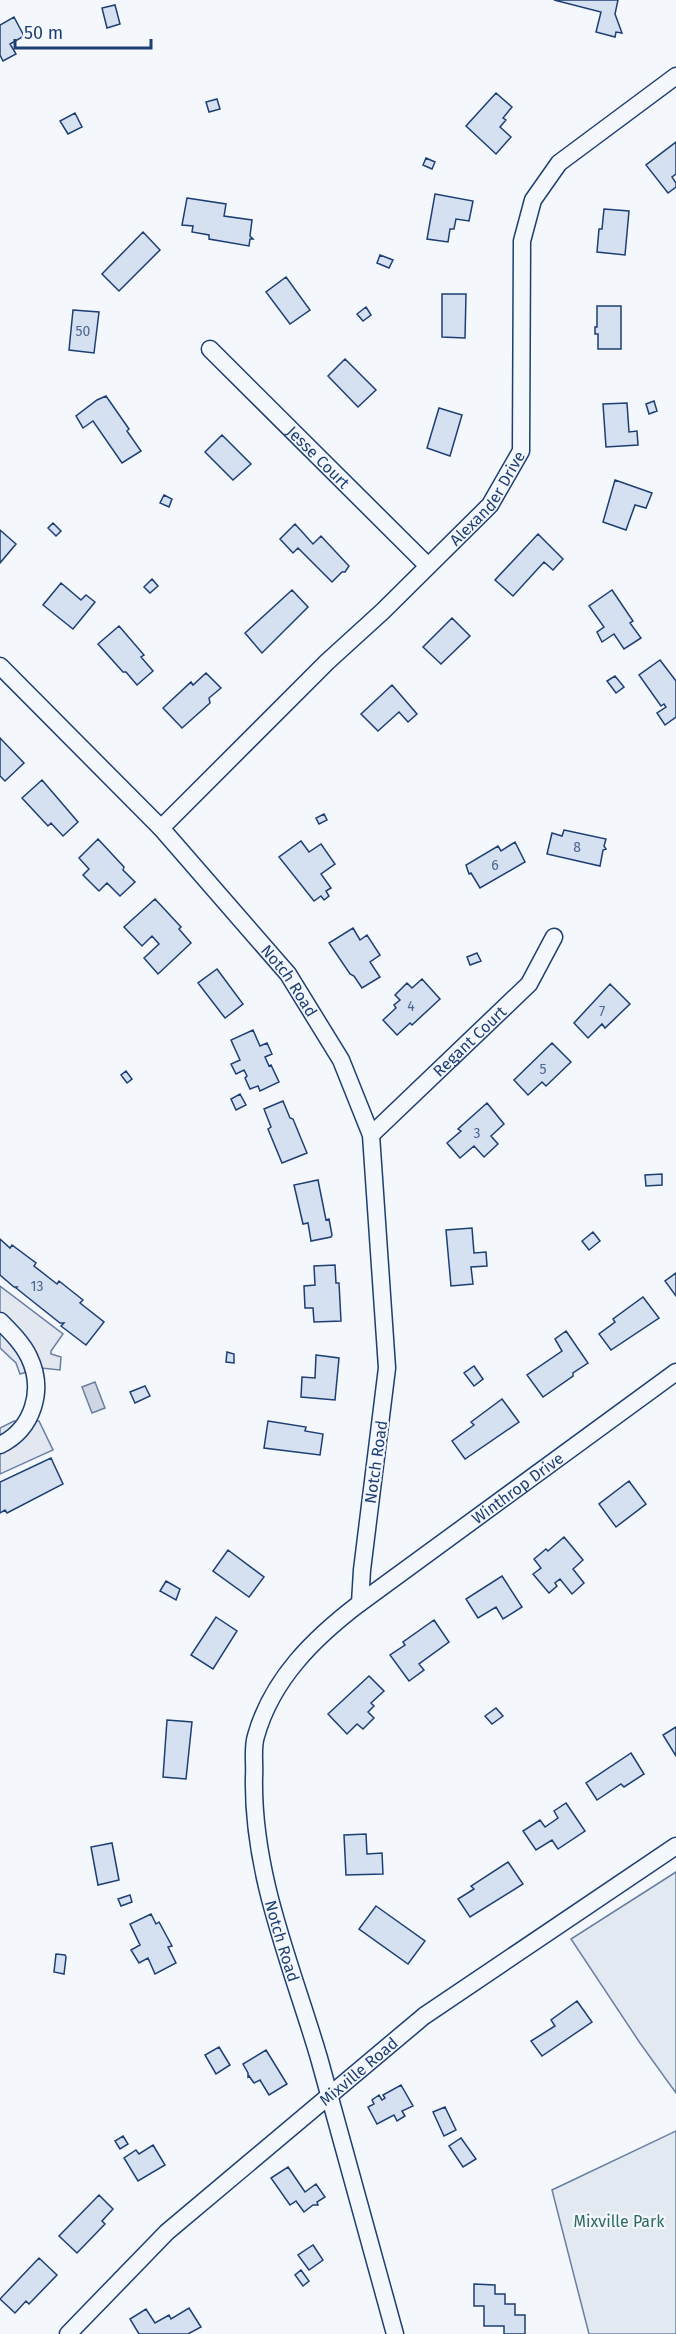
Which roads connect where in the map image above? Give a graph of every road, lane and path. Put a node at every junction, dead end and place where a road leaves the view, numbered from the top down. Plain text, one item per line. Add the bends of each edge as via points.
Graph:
1 (676, 76) edge
2 (210, 349) dead end
3 (428, 566) junction
4 (0, 666) edge
5 (161, 828) junction
6 (554, 937) dead end
7 (371, 1135) junction
8 (0, 1321) edge
9 (676, 1372) edge
10 (0, 1445) edge
11 (360, 1603) junction
12 (676, 1846) edge
13 (330, 2096) junction
14 (68, 2334) edge
15 (395, 2334) edge

1 - 3 street, Alexander Drive via 559,163 533,200 522,241 521,451 490,505
2 - 3 street, Jesse Court
3 - 5 street, Alexander Drive
4 - 5 street, Notch Road
5 - 7 street, Notch Road via 288,974 341,1060
6 - 7 street, Regant Court via 529,984
7 - 11 street, Notch Road via 387,1368
8 - 10 street via 29,1358 37,1391 22,1429
9 - 11 street, Winthrop Drive
11 - 13 street, Notch Road via 305,1650 275,1689 255,1738 254,1810 270,1902
12 - 13 street, Mixville Road via 424,2016
13 - 14 street, Mixville Road via 167,2232
13 - 15 street, Notch Road

